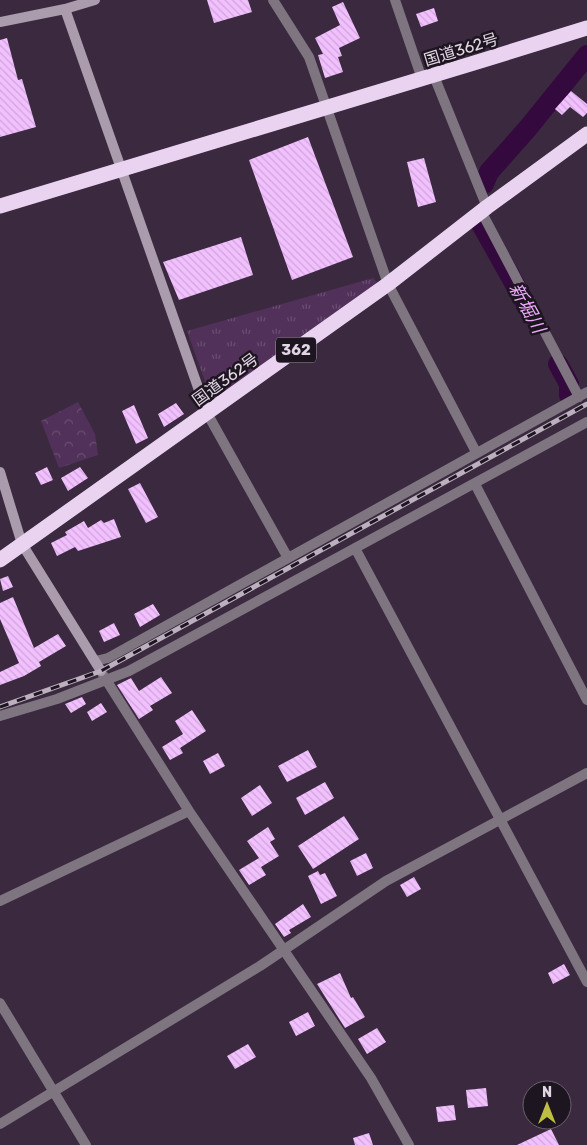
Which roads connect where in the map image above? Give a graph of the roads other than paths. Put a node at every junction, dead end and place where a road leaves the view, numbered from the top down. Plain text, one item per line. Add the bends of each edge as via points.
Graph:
1 (95, 0) edge
2 (273, 0) edge
3 (395, 0) edge
4 (66, 8) junction
5 (0, 22) edge
6 (587, 28) edge
7 (428, 77) junction
8 (325, 110) junction
9 (587, 134) edge
10 (120, 168) junction
11 (0, 206) edge
12 (484, 209) junction
13 (388, 284) junction
14 (583, 394) edge
15 (207, 413) junction
16 (587, 422) edge
17 (476, 452) junction
18 (0, 472) edge
19 (475, 484) junction
20 (22, 544) junction
21 (355, 548) junction
22 (288, 558) junction
23 (0, 560) edge
24 (98, 666) junction
25 (106, 680) junction
26 (587, 700) edge
27 (0, 716) edge
28 (587, 773) edge
29 (189, 811) junction
30 (499, 819) junction
31 (0, 901) edge
32 (284, 950) junction
33 (587, 982) edge
34 (0, 1003) edge
35 (54, 1092) junction
36 (0, 1124) edge
37 (86, 1145) edge
38 (409, 1145) edge

1 - 4 street
2 - 8 street via 309,57
3 - 7 street
4 - 5 street
4 - 10 street
6 - 7 highway, 国道362号
7 - 8 highway, 国道362号
7 - 12 street
8 - 10 highway, 国道362号
8 - 13 street
9 - 12 highway, 国道362号 / 362
10 - 11 highway, 国道362号
10 - 15 street
12 - 13 highway, 国道362号 / 362
12 - 14 street
13 - 15 highway, 国道362号 / 362
13 - 17 street
14 - 17 street
15 - 20 highway, 国道362号 / 362
15 - 22 street
16 - 19 street
17 - 22 street
18 - 20 street
19 - 21 street
19 - 26 street
20 - 23 highway, 国道362号 / 362
20 - 24 street
21 - 25 street
21 - 30 street
22 - 24 street
24 - 25 street
25 - 27 street
25 - 29 street
28 - 30 street
29 - 31 street
29 - 32 street
30 - 32 street via 386,881
30 - 33 street
32 - 35 street
32 - 38 street via 371,1078
34 - 35 street
35 - 36 street
35 - 37 street

